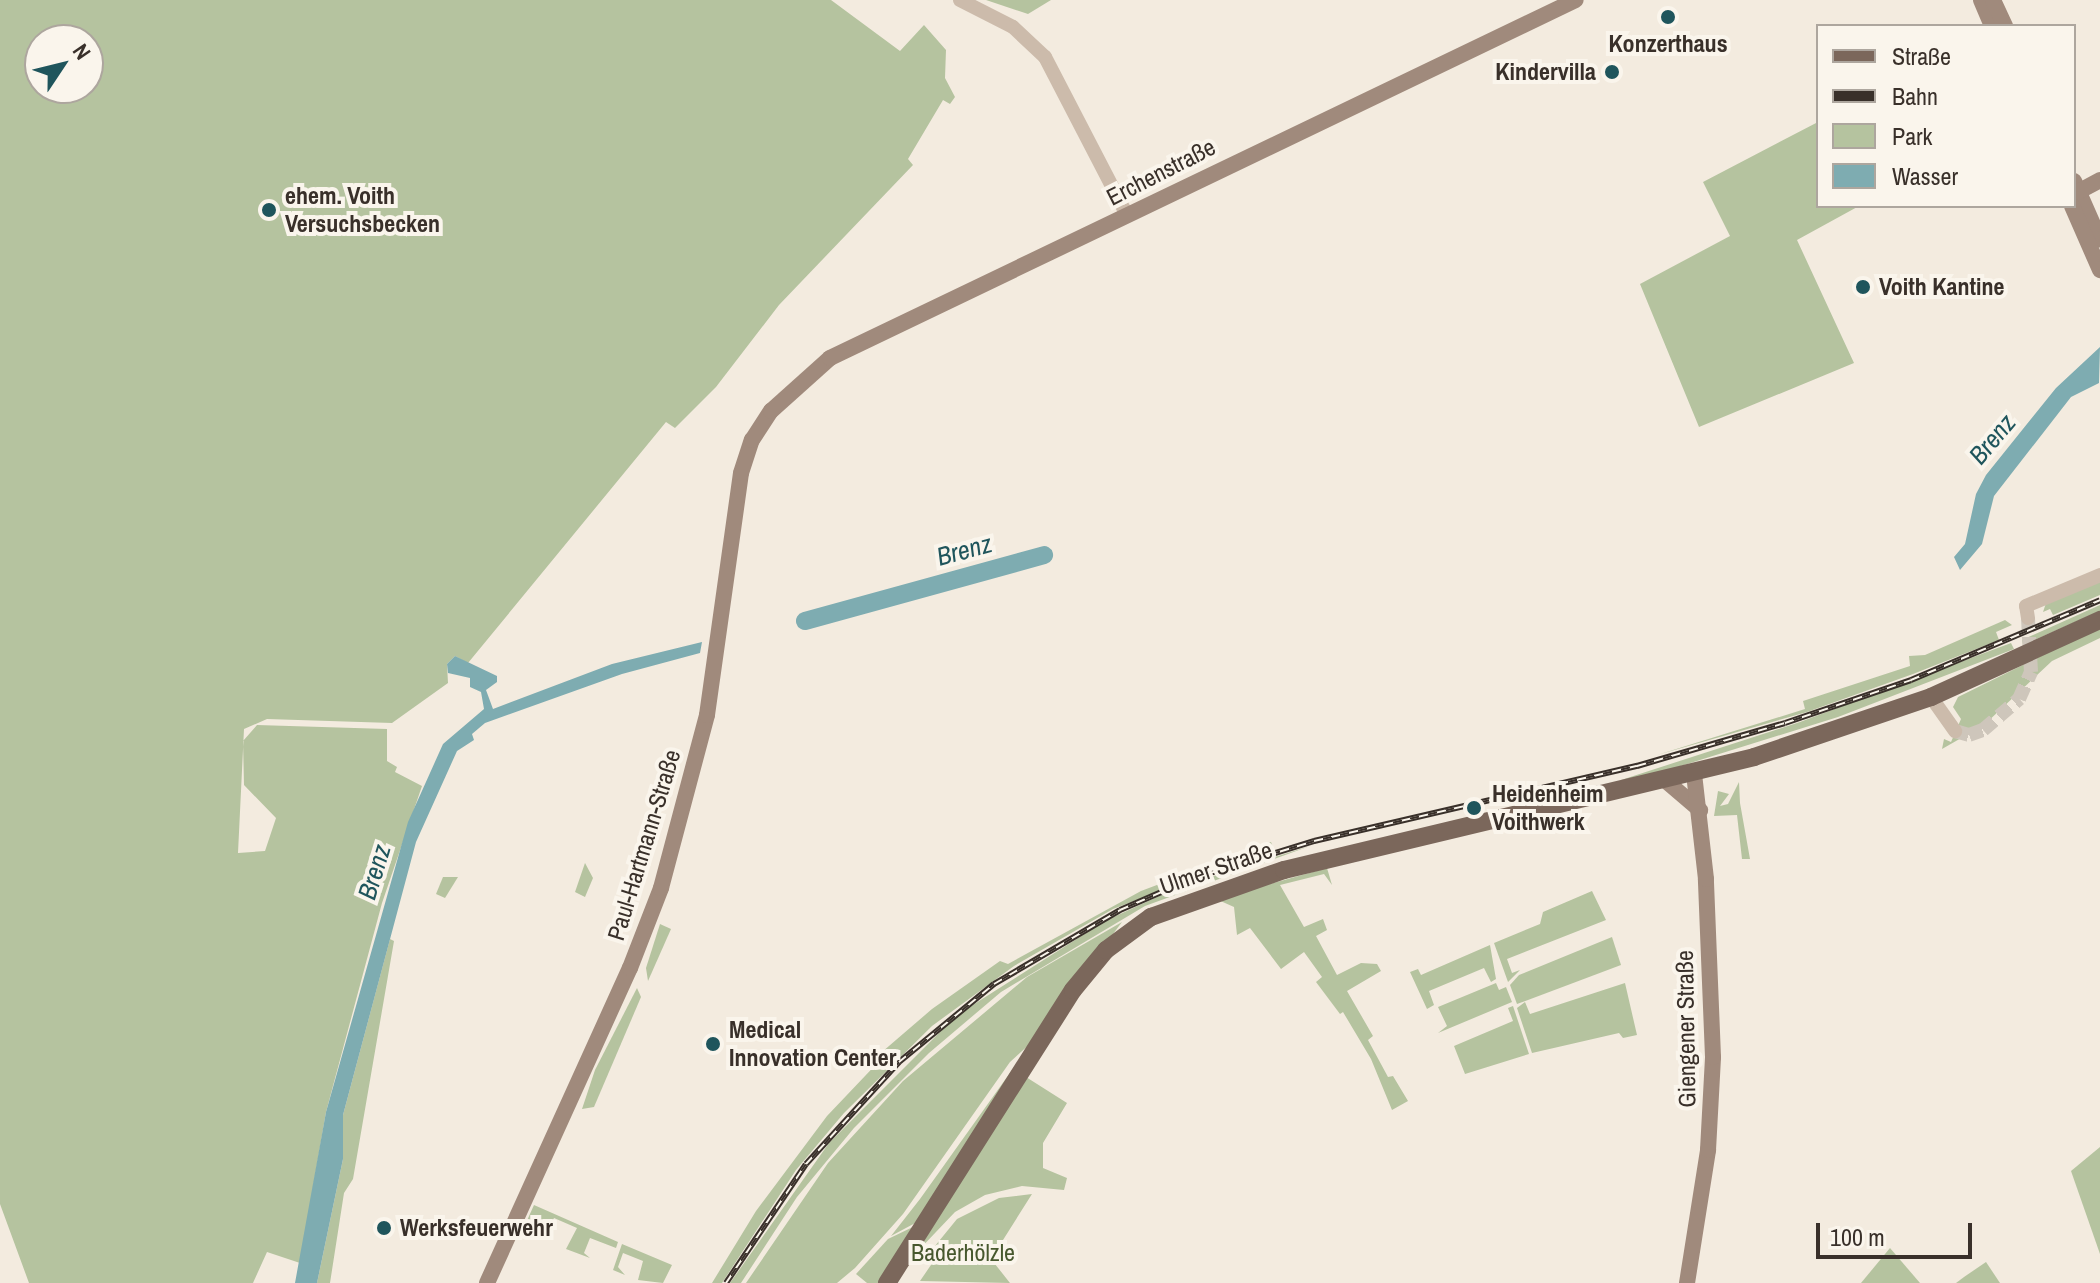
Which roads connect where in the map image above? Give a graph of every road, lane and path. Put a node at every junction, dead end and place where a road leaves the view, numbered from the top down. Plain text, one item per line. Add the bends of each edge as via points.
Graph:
1 (960, 0) edge
2 (1576, 0) edge
3 (1981, 0) edge
4 (1993, 0) edge
5 (1991, 24) edge
6 (2004, 24) edge
7 (2100, 180) edge
8 (2076, 192) edge
9 (2076, 195) edge
10 (2076, 196) edge
11 (1127, 215) junction
12 (2100, 240) edge
13 (2100, 270) edge
14 (778, 403) joint
15 (2100, 575) edge
16 (2027, 612) dead end
17 (2100, 620) edge
18 (1931, 697) junction
19 (1955, 731) dead end
20 (1694, 774) junction
21 (1666, 781) junction
22 (1700, 810) junction
23 (487, 1283) edge
24 (887, 1283) edge
25 (1687, 1283) edge

1 - 11 street via 1019,31 1050,65
2 - 11 main road, Erchenstraße
3 - 5 main road
4 - 6 main road
7 - 8 main road
9 - 12 main road
10 - 13 main road
11 - 14 main road, Erchenstraße via 830,358
14 - 23 main road, Paul-Hartmann-Straße via 744,460 707,715 661,888
15 - 16 street
17 - 18 main road, Ulmer Straße
18 - 19 street
18 - 20 main road, Ulmer Straße
20 - 21 main road, Ulmer Straße
20 - 22 main road, Giengener Straße
21 - 22 main road
21 - 24 main road, Ulmer Straße via 1266,875 1186,900 1142,922 1106,950 1073,990
22 - 25 main road, Giengener Straße via 1713,1057 1708,1150

